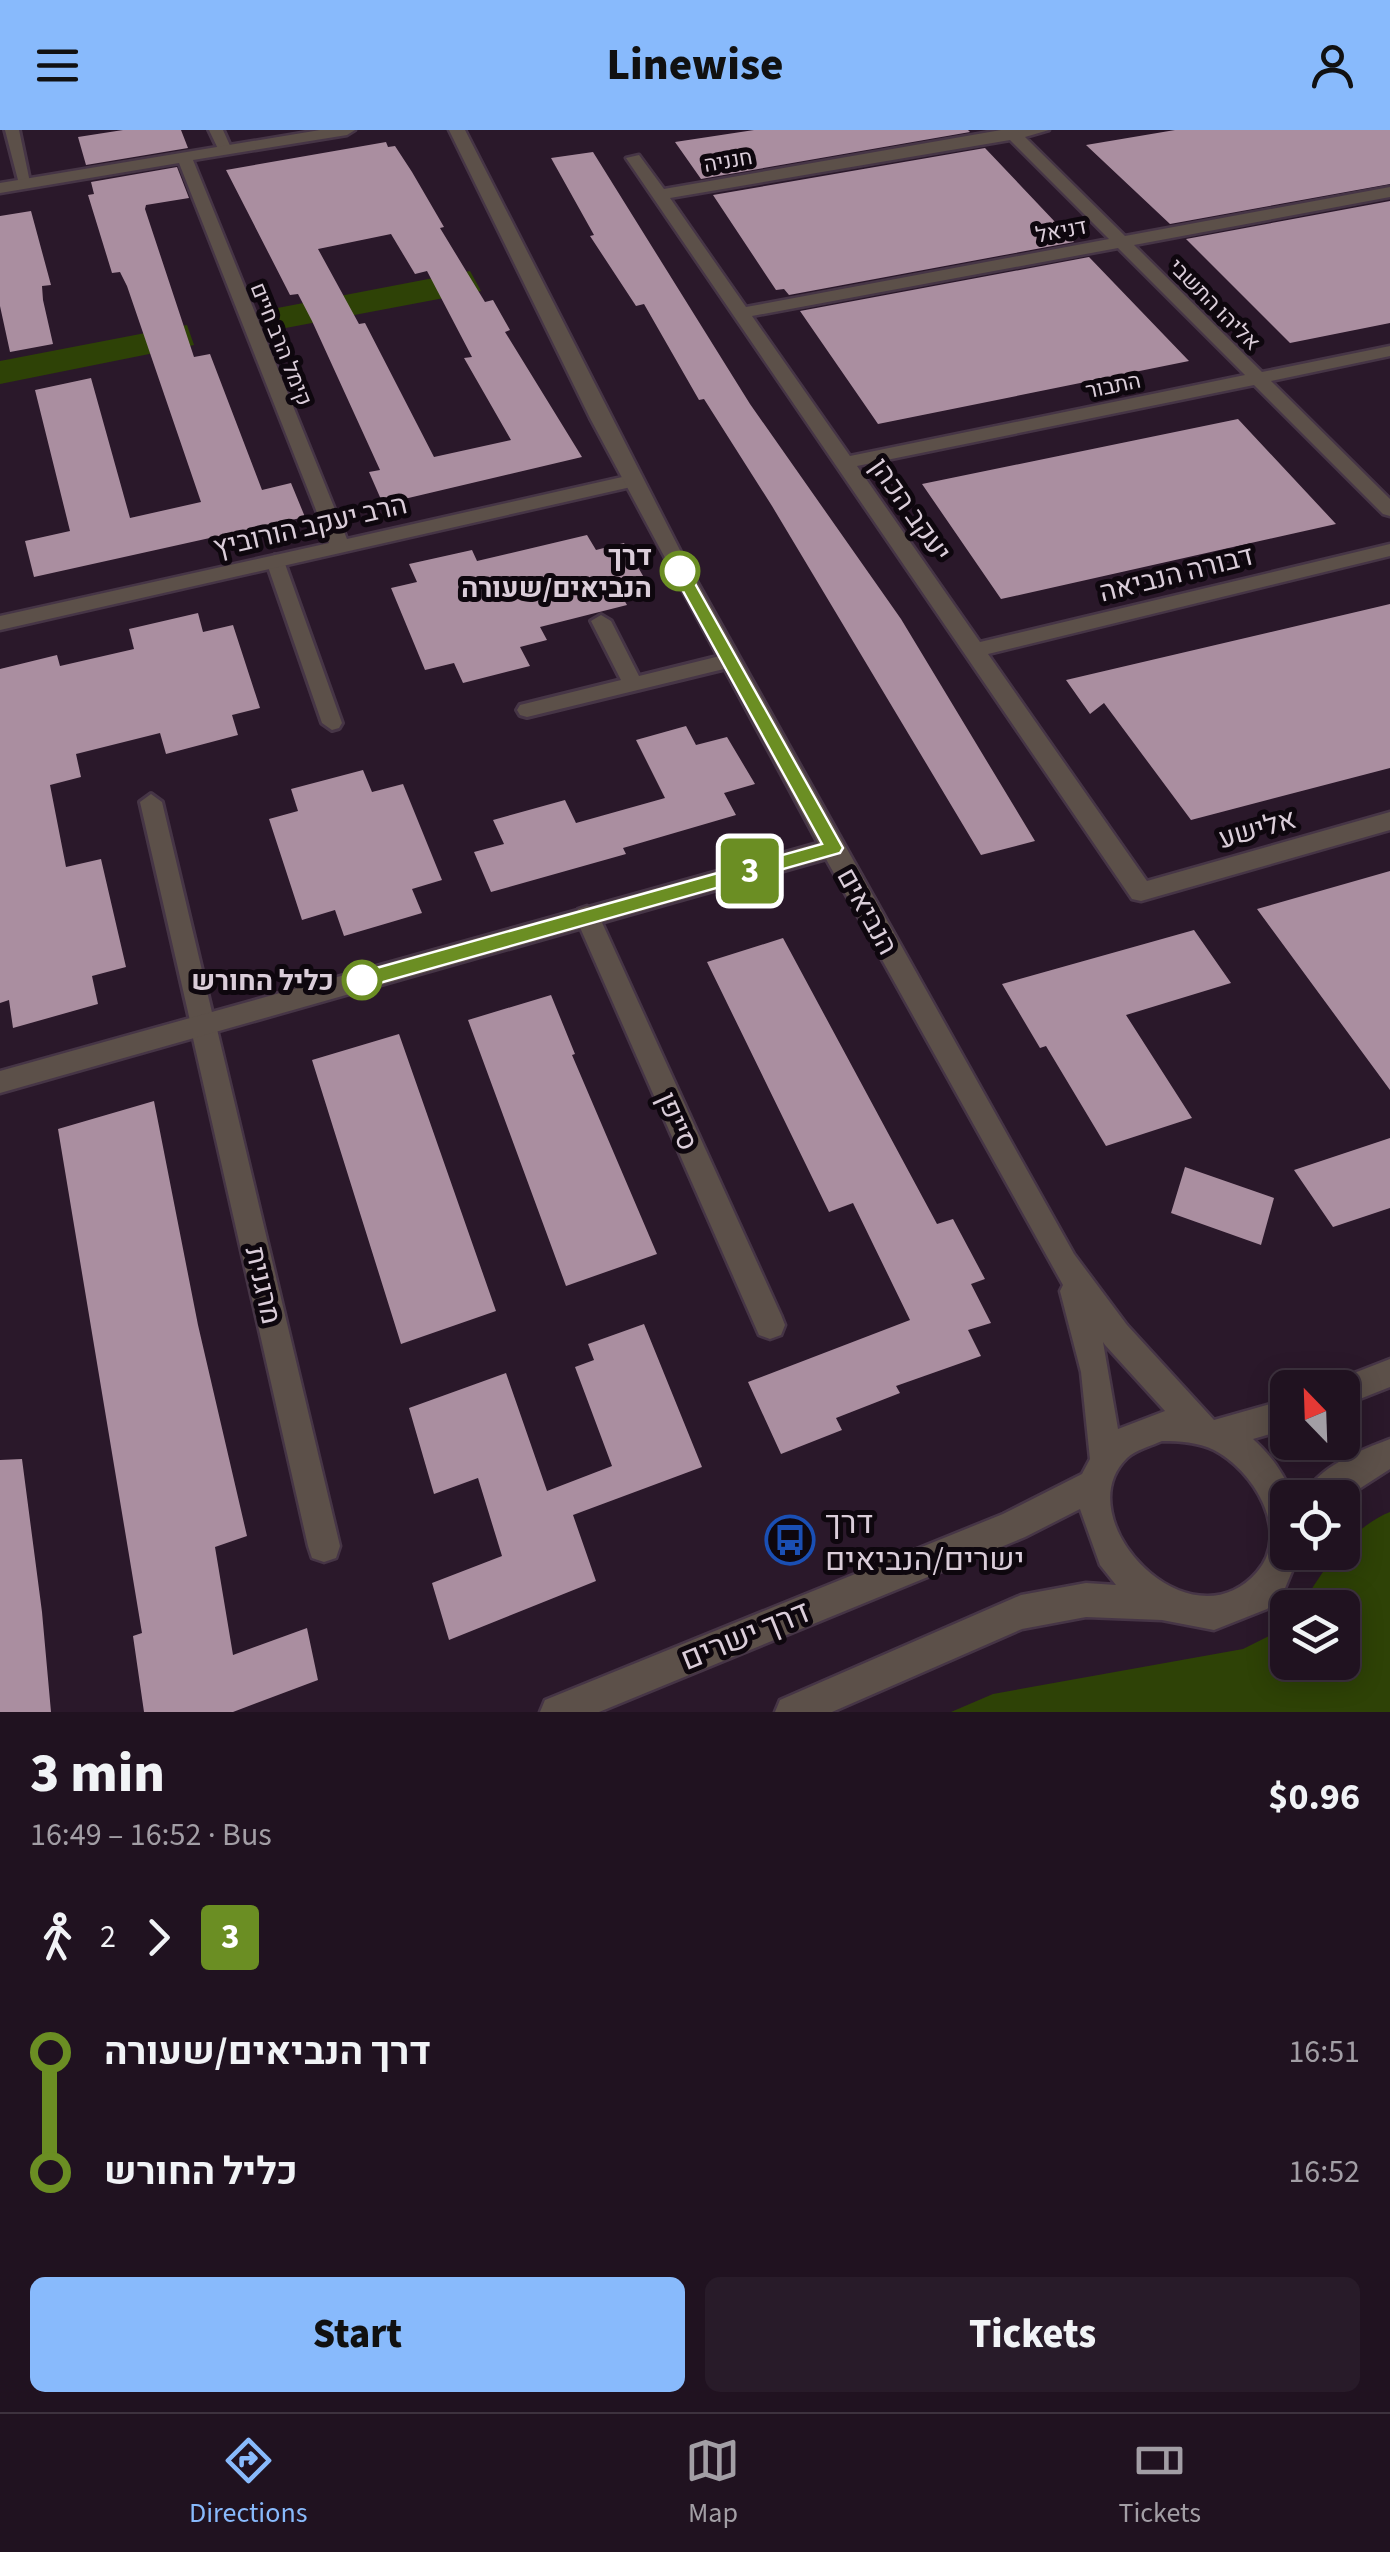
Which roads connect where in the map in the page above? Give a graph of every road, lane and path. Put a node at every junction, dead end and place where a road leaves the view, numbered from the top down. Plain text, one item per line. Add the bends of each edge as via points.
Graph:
1 (12, 130) edge
2 (216, 130) edge
3 (347, 130) edge
4 (437, 130) edge
5 (456, 130) edge
6 (1042, 130) edge
7 (1011, 132) edge
8 (225, 150) junction
9 (184, 157) junction
10 (634, 158) dead end
11 (26, 184) junction
12 (0, 188) edge
13 (1390, 192) edge
14 (659, 195) junction
15 (1121, 242) junction
16 (741, 312) junction
17 (1390, 351) edge
18 (1258, 378) junction
19 (846, 463) junction
20 (632, 481) junction
21 (1390, 510) edge
22 (340, 546) junction
23 (1390, 550) edge
24 (276, 561) junction
25 (601, 621) dead end
26 (0, 623) edge
27 (976, 650) junction
28 (728, 660) junction
29 (633, 684) junction
30 (527, 710) dead end
31 (332, 723) dead end
32 (151, 802) dead end
33 (1390, 821) edge
34 (833, 848) junction
35 (1141, 892) joint
36 (587, 916) junction
37 (204, 1025) junction
38 (0, 1082) edge
39 (1064, 1263) junction
40 (770, 1325) dead end
41 (1390, 1372) edge
42 (1360, 1384) edge
43 (1270, 1418) edge
44 (1209, 1432) junction
45 (1390, 1454) edge
46 (1101, 1472) junction
47 (1343, 1480) edge
48 (1270, 1483) edge
49 (324, 1546) dead end
50 (1277, 1570) edge
51 (1170, 1605) junction
52 (557, 1712) edge
53 (792, 1712) edge

1 - 11 lane
2 - 8 lane
3 - 8 street
4 - 5 street
5 - 20 street, הנביאים
6 - 7 street, חנניה
7 - 14 street, חנניה
7 - 15 street, אליהו התשבי
8 - 9 street
9 - 11 street
9 - 22 street, קימל הרב חיים
10 - 14 street, יעקב הכהן
11 - 12 street
13 - 15 street, דניאל
14 - 16 street, יעקב הכהן
15 - 16 street, דניאל
15 - 18 street, אליהו התשבי
16 - 19 street, יעקב הכהן
17 - 18 street, התבור
18 - 19 street, התבור
18 - 21 street, אליהו התשבי
19 - 27 street, יעקב הכהן
20 - 22 street, הרב יעקב הורוביץ
20 - 28 street, הנביאים
22 - 24 street, הרב יעקב הורוביץ
23 - 27 street, דבורה הנביאה
24 - 26 street, הרב יעקב הורוביץ
24 - 31 lane
25 - 29 lane
27 - 35 street, יעקב הכהן
28 - 29 lane
28 - 34 street, הנביאים
29 - 30 lane
32 - 37 lane
33 - 35 street, אלישע
34 - 36 street
34 - 39 street, הנביאים
36 - 37 street
36 - 40 street, סייפן
37 - 38 street
37 - 49 street, מרגנית
39 - 44 street, הנביאים via 1116,1334
39 - 46 street, הנביאים via 1088,1331
41 - 42 street
43 - 44 street
44 - 46 street via 1147,1429 1124,1441
44 - 48 street via 1242,1450
45 - 47 street
46 - 51 street via 1097,1526 1110,1554 1142,1590
46 - 52 street, דרך ישרים via 1014,1526
50 - 51 street via 1248,1602 1211,1612
51 - 53 street via 1086,1600 1022,1612

